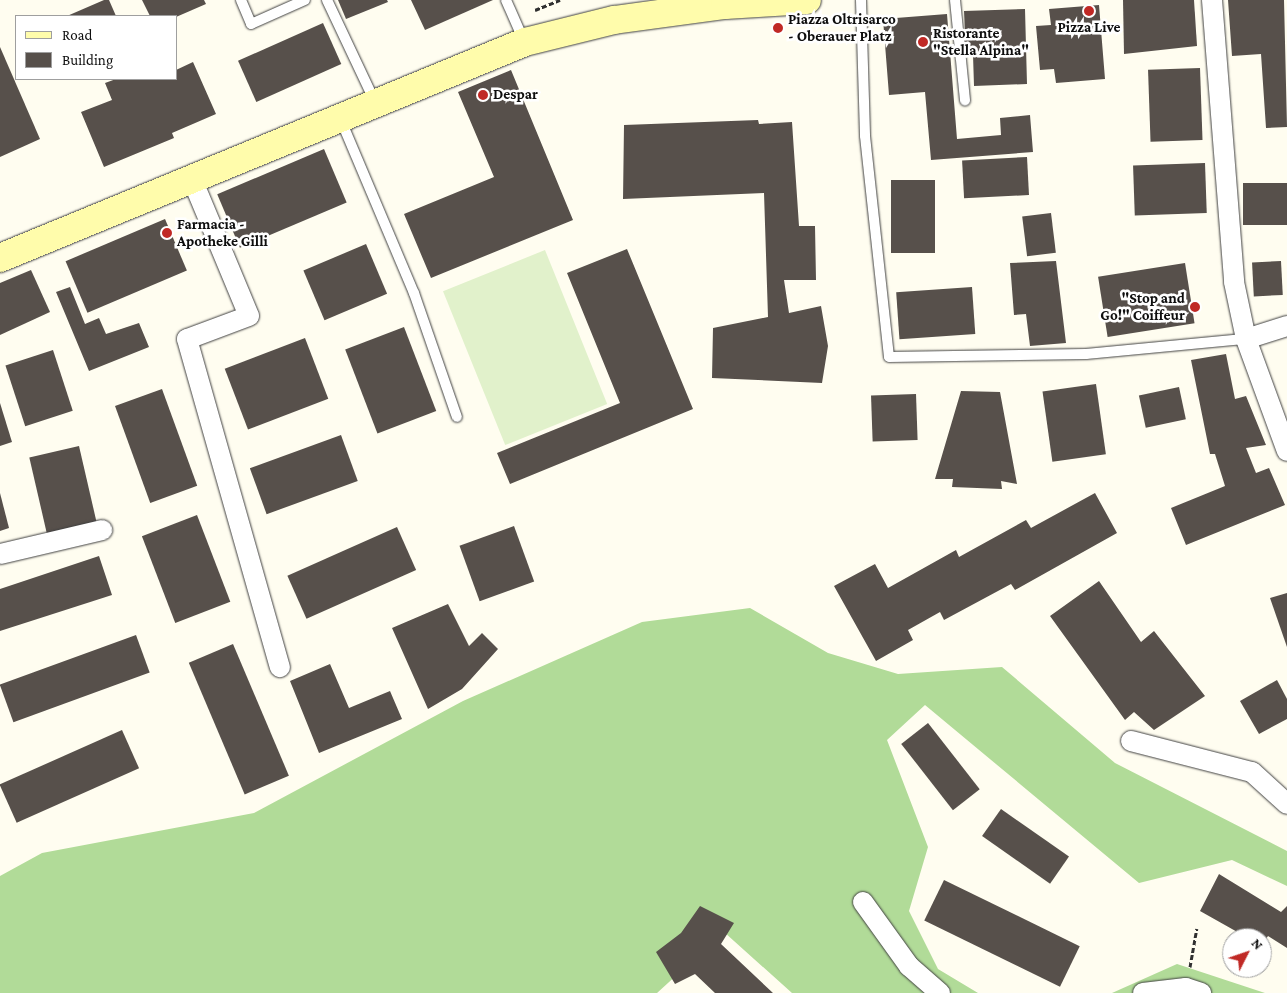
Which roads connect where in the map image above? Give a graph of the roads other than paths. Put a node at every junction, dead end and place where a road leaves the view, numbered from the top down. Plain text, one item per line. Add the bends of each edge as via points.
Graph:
1 (240, 0) edge
2 (305, 0) edge
3 (326, 0) edge
4 (506, 0) edge
5 (807, 0) edge
6 (861, 0) edge
7 (954, 0) edge
8 (1212, 0) edge
9 (764, 1) edge
10 (525, 42) junction
11 (965, 101) dead end
12 (375, 103) junction
13 (339, 118) junction
14 (192, 180) junction
15 (0, 258) edge
16 (1287, 326) edge
17 (1246, 339) junction
18 (457, 417) dead end
19 (1287, 451) edge
20 (102, 530) dead end
21 (0, 554) edge
22 (280, 667) dead end
23 (1131, 741) dead end
24 (1287, 804) edge
25 (862, 902) dead end
26 (1194, 990) edge
27 (940, 993) edge
28 (1143, 993) edge

1 - 2 lane via 251,24
3 - 12 lane
4 - 10 lane
5 - 9 street
6 - 17 lane via 865,136 889,357 1086,354
7 - 11 lane
8 - 17 street via 1234,282
9 - 10 street via 614,20
10 - 12 street
12 - 13 street
13 - 14 street
13 - 18 lane via 414,293
14 - 15 street
14 - 22 street via 249,316 187,339
16 - 17 street
17 - 19 street
20 - 21 street
23 - 24 street via 1252,772
25 - 27 street via 909,966
26 - 28 street

